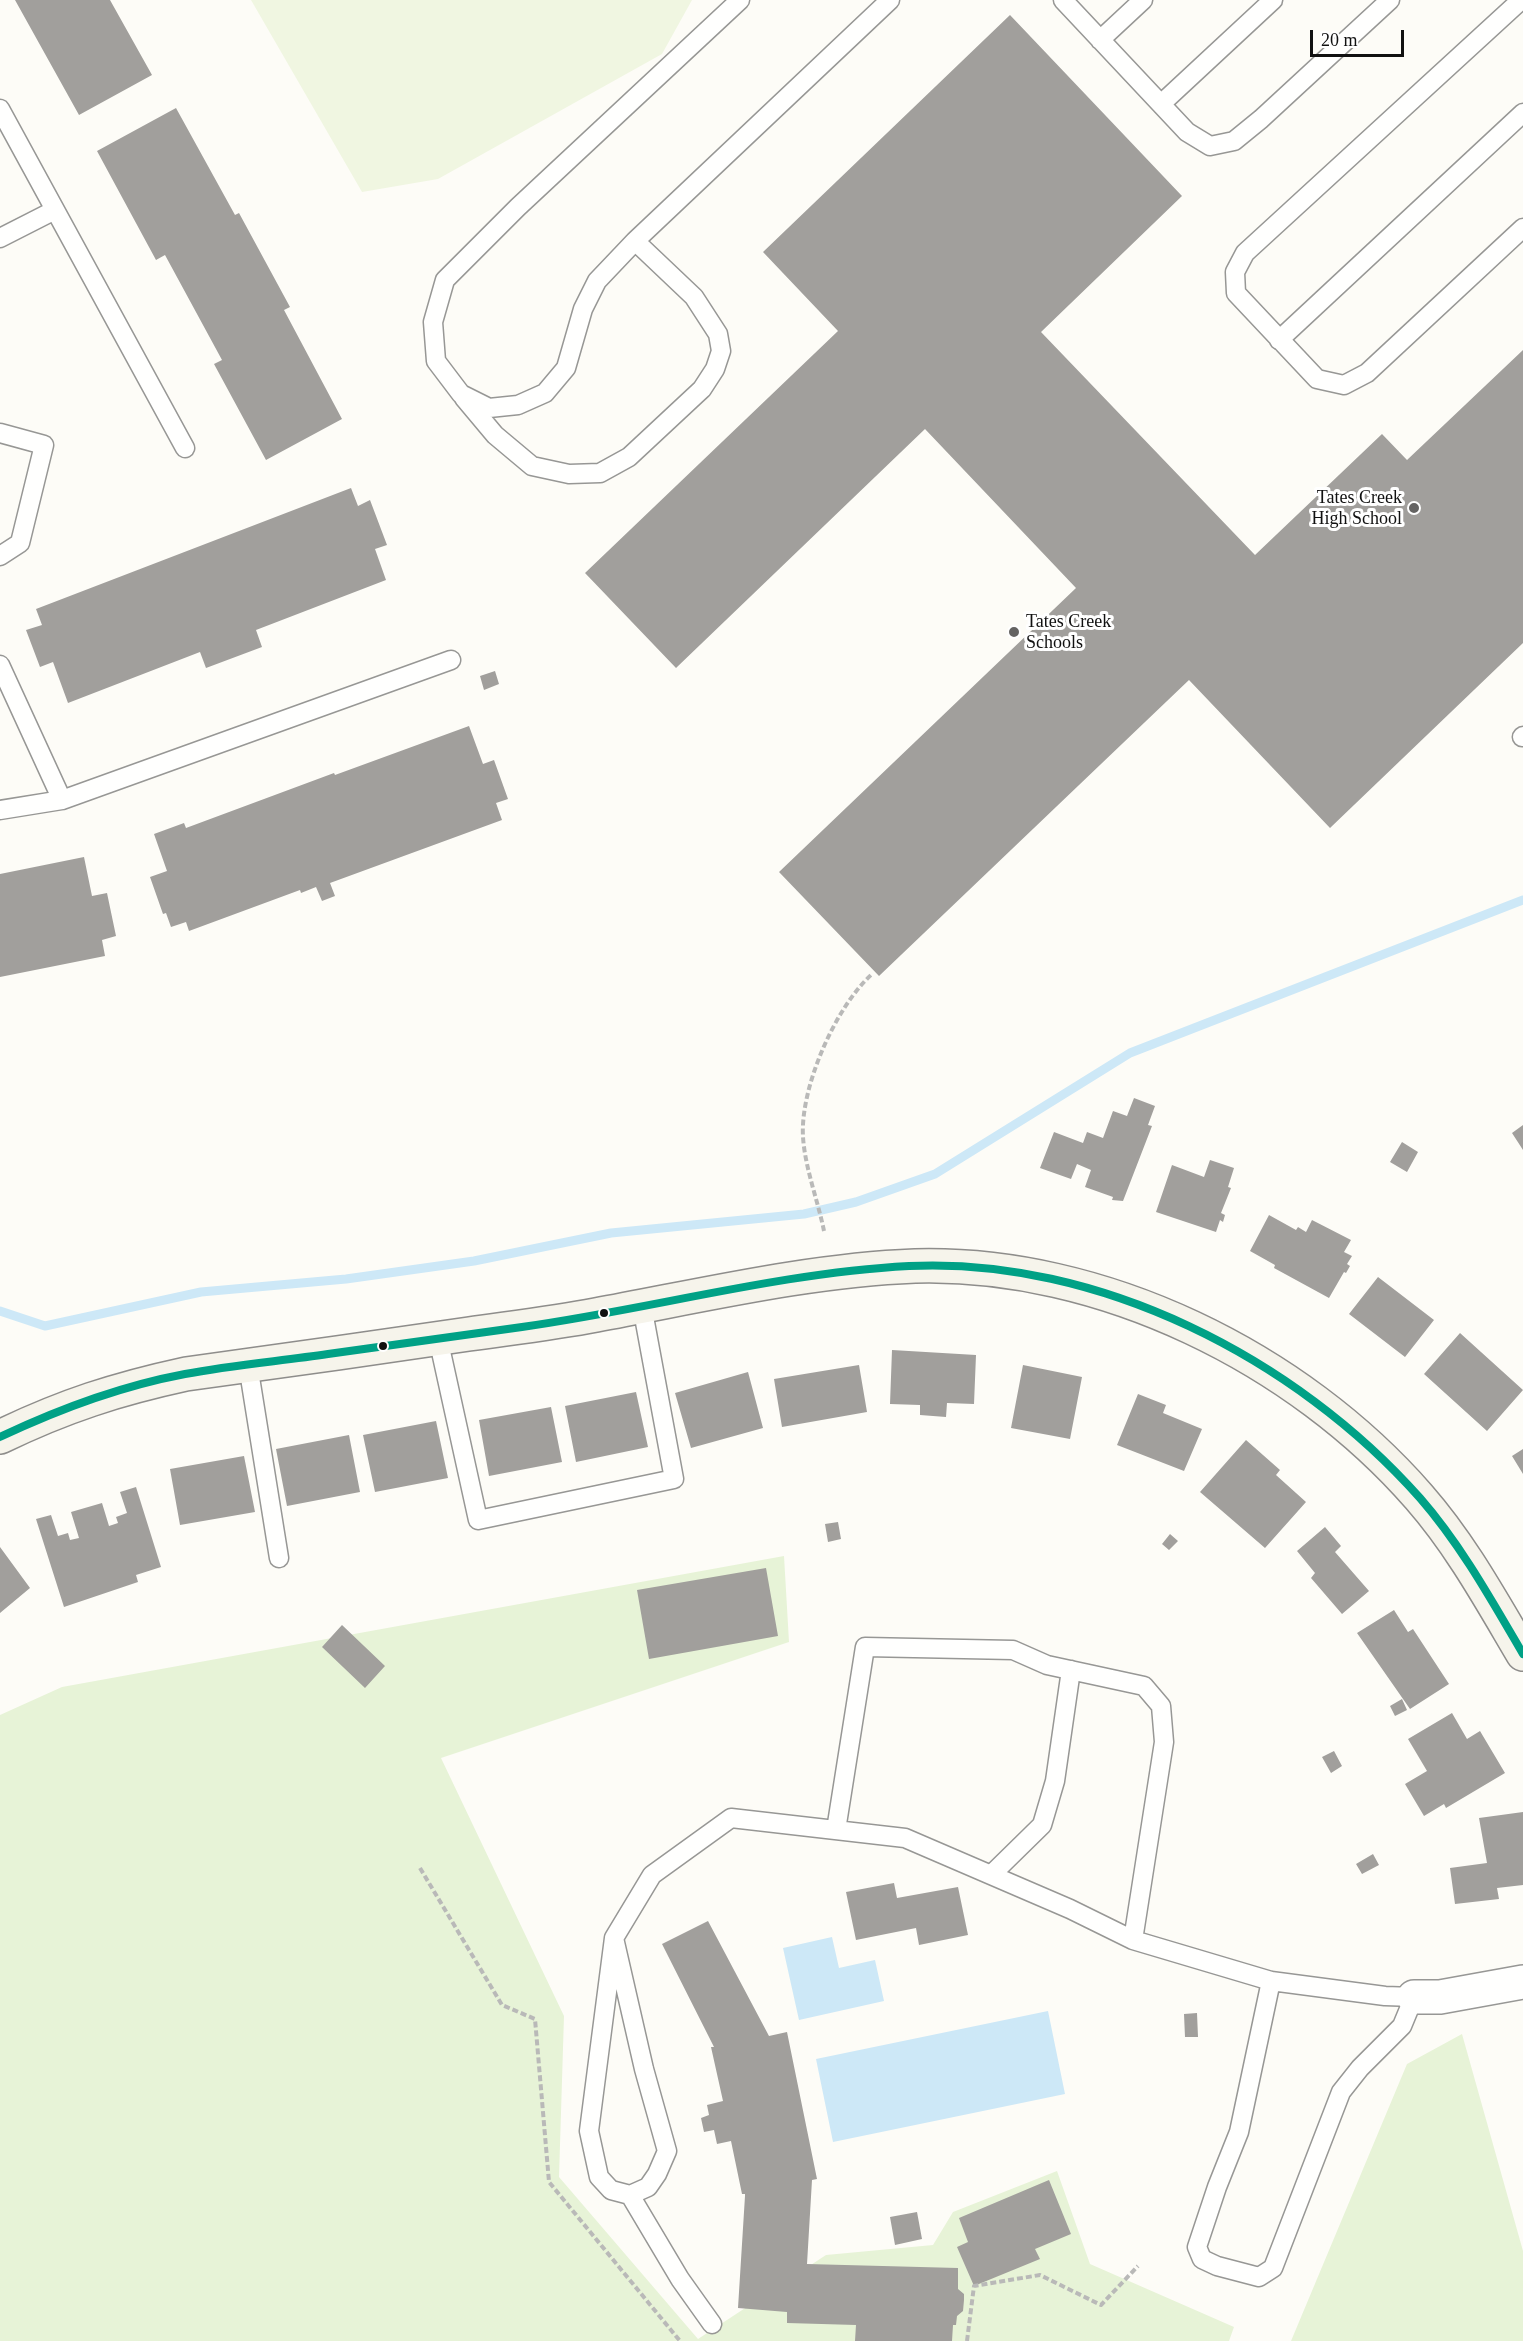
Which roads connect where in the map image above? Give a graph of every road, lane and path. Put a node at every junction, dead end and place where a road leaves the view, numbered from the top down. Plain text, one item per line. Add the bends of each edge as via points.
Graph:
1 (740, 0) edge
2 (890, 0) edge
3 (1063, 0) edge
4 (1143, 0) edge
5 (1273, 0) edge
6 (1390, 0) edge
7 (1521, 0) edge
8 (1100, 40) junction
9 (1161, 104) junction
10 (0, 109) edge
11 (1523, 113) edge
12 (55, 210) junction
13 (1523, 228) edge
14 (0, 238) edge
15 (635, 241) junction
16 (1279, 339) junction
17 (461, 394) junction
18 (0, 433) edge
19 (185, 448) dead end
20 (0, 556) edge
21 (451, 660) dead end
22 (0, 664) edge
23 (62, 800) junction
24 (0, 810) edge
25 (871, 975) dead end
26 (824, 1231) dead end
27 (642, 1306) junction
28 (438, 1338) junction
29 (248, 1365) junction
30 (0, 1437) edge
31 (279, 1558) dead end
32 (1523, 1654) edge
33 (1071, 1670) junction
34 (836, 1830) junction
35 (420, 1868) dead end
36 (991, 1875) junction
37 (614, 1938) junction
38 (1133, 1940) junction
39 (1271, 1981) junction
40 (1523, 1982) edge
41 (1414, 1997) junction
42 (630, 2195) junction
43 (1138, 2266) dead end
44 (712, 2324) dead end
45 (680, 2341) edge
46 (967, 2341) edge

1 - 17 lane via 445,280 433,322 436,361
2 - 15 lane
3 - 8 lane
4 - 8 lane
5 - 9 lane
6 - 9 lane via 1234,141 1210,146 1187,132
7 - 16 lane via 1245,253 1235,272 1236,293
8 - 9 lane
10 - 12 lane
11 - 16 lane
12 - 14 lane
12 - 19 lane
13 - 16 lane via 1367,373 1344,386 1317,379
15 - 17 lane via 597,281 583,309 566,368 545,393 518,405 489,408
15 - 17 lane via 694,297 718,334 721,351 702,389 629,457 600,473 569,474 532,466 495,435
18 - 20 lane via 44,445 20,543
21 - 23 lane
22 - 23 lane
23 - 24 lane
25 - 26 path via 847,1003 818,1060 804,1106 803,1138
27 - 28 street
27 - 28 lane via 674,1479 478,1520
27 - 32 street via 845,1271 917,1266 1030,1276 1137,1304 1268,1367 1379,1454 1456,1543
28 - 29 street
29 - 30 street via 136,1385 48,1414
29 - 31 lane
33 - 34 lane via 1047,1665 1013,1650 865,1647
33 - 36 lane via 1055,1781 1042,1825
33 - 38 lane via 1144,1686 1161,1706 1164,1742
34 - 36 lane via 905,1838
34 - 37 lane via 731,1818 652,1875
35 - 45 path via 502,2005 535,2019 549,2182
36 - 38 lane
37 - 42 lane via 589,2131 599,2177 611,2190
37 - 42 lane via 667,2151 648,2187
38 - 39 lane
39 - 41 lane
39 - 41 lane via 1239,2132 1197,2247 1202,2259 1259,2277 1273,2268 1341,2092 1402,2026
40 - 41 street via 1440,1997
42 - 44 lane
43 - 46 path via 1101,2305 1040,2275 974,2286

